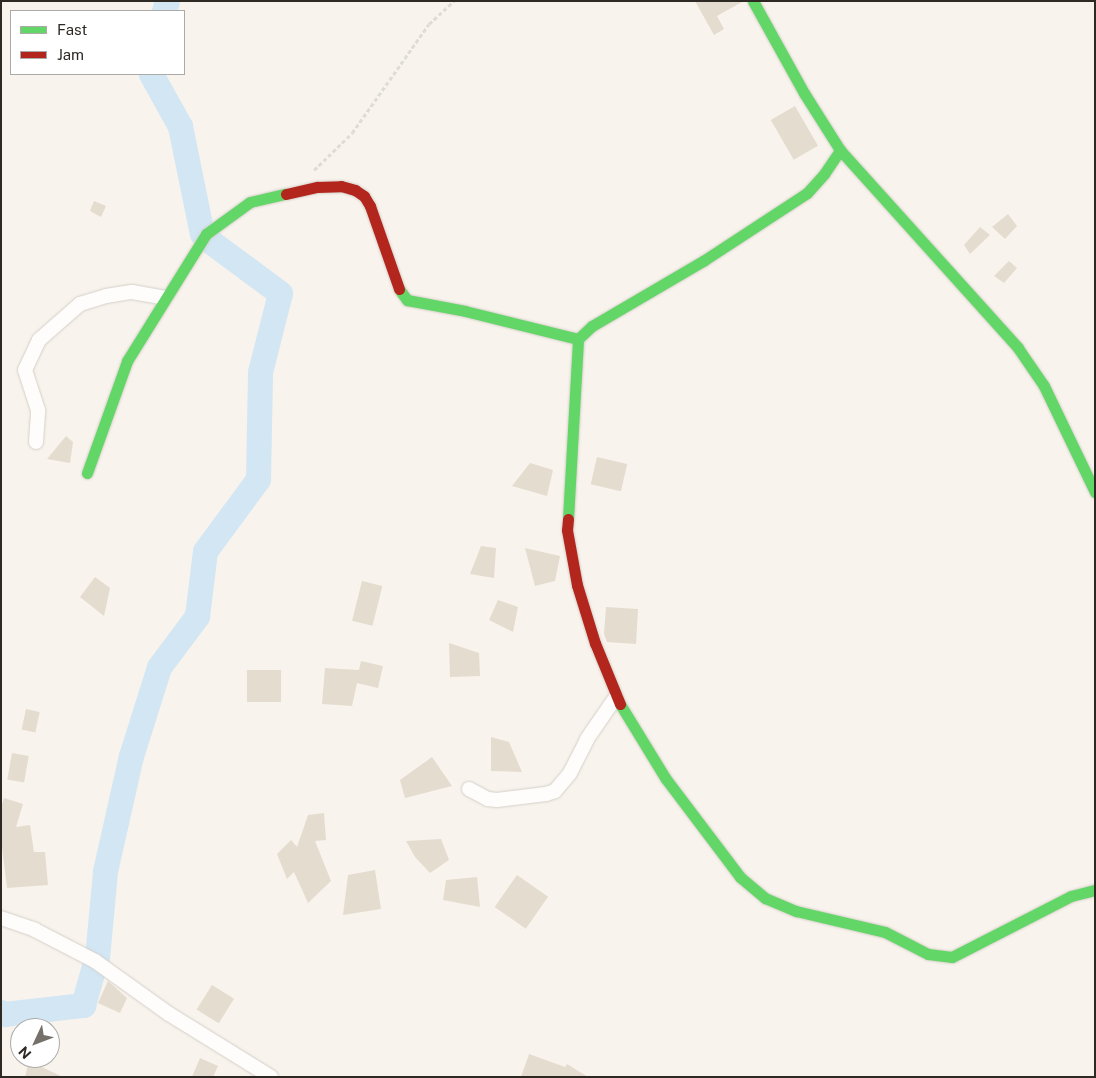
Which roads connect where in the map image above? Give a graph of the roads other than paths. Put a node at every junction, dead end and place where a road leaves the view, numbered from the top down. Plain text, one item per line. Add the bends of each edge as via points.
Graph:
1 (753, 1) edge
2 (840, 150) junction
3 (165, 298) junction
4 (578, 338) junction
5 (36, 442) dead end
6 (87, 473) dead end
7 (1095, 492) edge
8 (616, 697) junction
9 (469, 789) dead end
10 (1095, 890) edge
11 (1, 918) edge
12 (271, 1077) edge

1 - 2 street
2 - 4 street via 807,193 592,326
2 - 7 street via 1018,348 1044,386
3 - 4 street via 206,234 250,202 317,187 341,186 364,196 370,206 393,275 407,300
3 - 5 street via 132,292 80,304 38,340 25,370 38,410
3 - 6 street via 127,361
4 - 8 street via 567,530 577,585
8 - 9 street via 587,740 570,773 555,790 538,796 497,800
8 - 10 street via 666,779 740,877 753,890 778,905 885,932 928,954 952,957 1072,896
11 - 12 street via 35,930 95,961 170,1014

